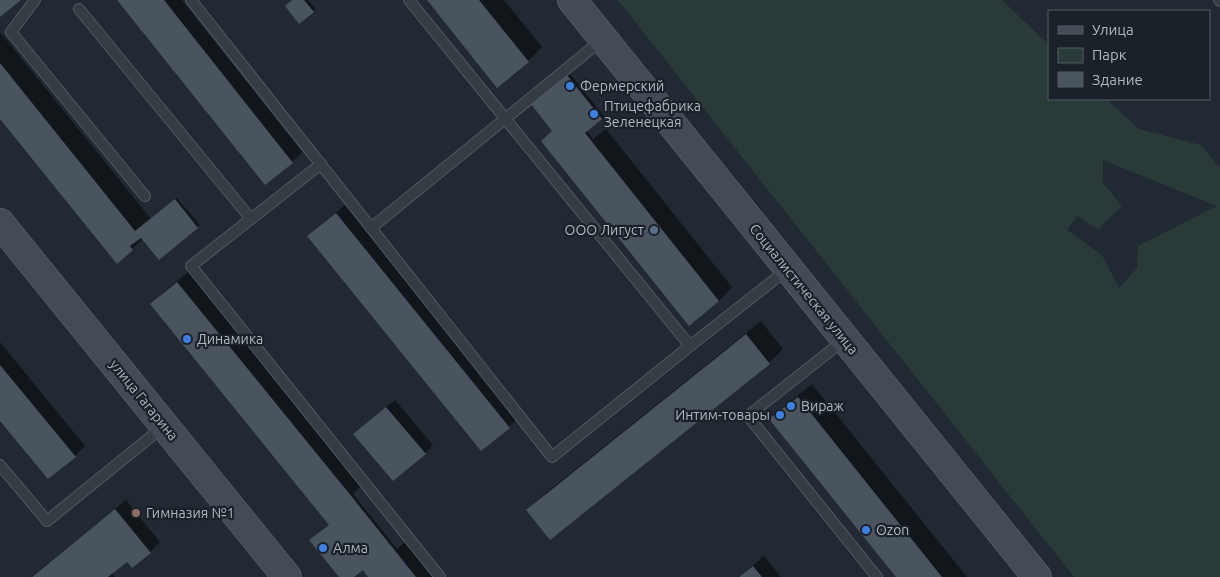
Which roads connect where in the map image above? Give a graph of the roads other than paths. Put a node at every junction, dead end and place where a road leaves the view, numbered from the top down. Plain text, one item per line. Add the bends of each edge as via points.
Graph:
1 (36, 0) edge
2 (191, 0) edge
3 (410, 0) edge
4 (572, 0) edge
5 (79, 10) dead end
6 (603, 39) junction
7 (505, 118) junction
8 (321, 164) junction
9 (145, 196) dead end
10 (251, 218) junction
11 (0, 223) edge
12 (371, 228) junction
13 (788, 269) junction
14 (844, 339) junction
15 (690, 346) junction
16 (164, 425) junction
17 (0, 465) edge
18 (287, 577) edge
19 (440, 577) edge
20 (876, 577) edge
21 (1037, 577) edge

1 - 9 lane via 11,32
2 - 8 lane
3 - 7 lane
4 - 6 main road, Социалистическая улица
5 - 10 lane
6 - 7 lane
6 - 13 main road, Социалистическая улица
7 - 12 lane
7 - 15 lane
8 - 10 lane
8 - 12 lane
10 - 19 lane via 191,266
11 - 16 main road, улица Гагарина
12 - 15 lane via 552,457
13 - 14 main road, Социалистическая улица
13 - 15 lane
14 - 20 lane via 748,416
14 - 21 main road, Социалистическая улица
16 - 17 lane via 47,522
16 - 18 main road, улица Гагарина

